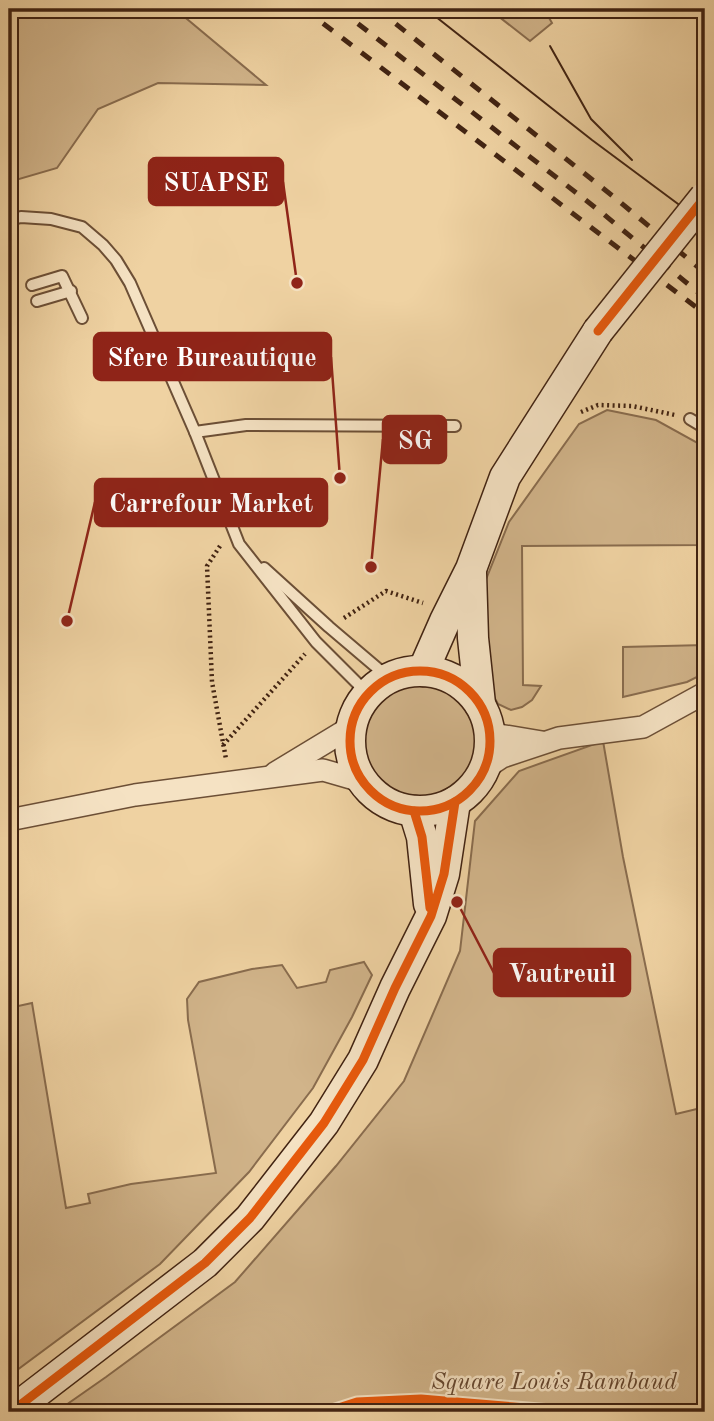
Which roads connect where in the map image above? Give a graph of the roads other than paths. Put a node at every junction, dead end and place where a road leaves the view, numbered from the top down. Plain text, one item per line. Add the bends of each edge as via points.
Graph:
1 (705, 197) edge
2 (9, 220) edge
3 (32, 285) dead end
4 (71, 291) junction
5 (37, 302) dead end
6 (82, 318) dead end
7 (690, 419) road end
8 (455, 426) dead end
9 (705, 428) edge
10 (195, 432) junction
11 (239, 544) junction
12 (471, 569) junction
13 (423, 671) junction
14 (379, 686) junction
15 (705, 693) edge
16 (484, 714) junction
17 (352, 727) junction
18 (548, 742) junction
19 (484, 769) junction
20 (270, 776) junction
21 (361, 780) junction
22 (456, 802) junction
23 (414, 811) junction
24 (9, 820) edge
25 (430, 916) junction
26 (11, 1412) edge

1 - 12 main road, bridge via 598,331 505,477
2 - 10 lane via 51,219 82,227 110,252 130,283
3 - 4 lane via 62,276
4 - 5 lane
4 - 6 lane
7 - 9 lane
8 - 10 lane via 246,425
10 - 11 lane
11 - 14 lane via 329,627
11 - 14 lane via 316,642
12 - 13 main road
12 - 16 main road via 473,638
13 - 14 main road via 406,672
13 - 16 main road via 446,676 465,687
14 - 17 main road via 360,704
15 - 18 street via 643,727
16 - 18 street via 490,732
16 - 19 main road via 490,747
17 - 20 street
17 - 21 main road via 351,755
18 - 19 street via 502,757
19 - 22 main road
20 - 21 street via 323,769
20 - 24 street via 135,795
21 - 23 main road via 384,802
22 - 23 main road
22 - 25 main road via 444,874
23 - 25 main road via 422,838
25 - 26 main road via 363,1060 324,1123 250,1218 205,1263

